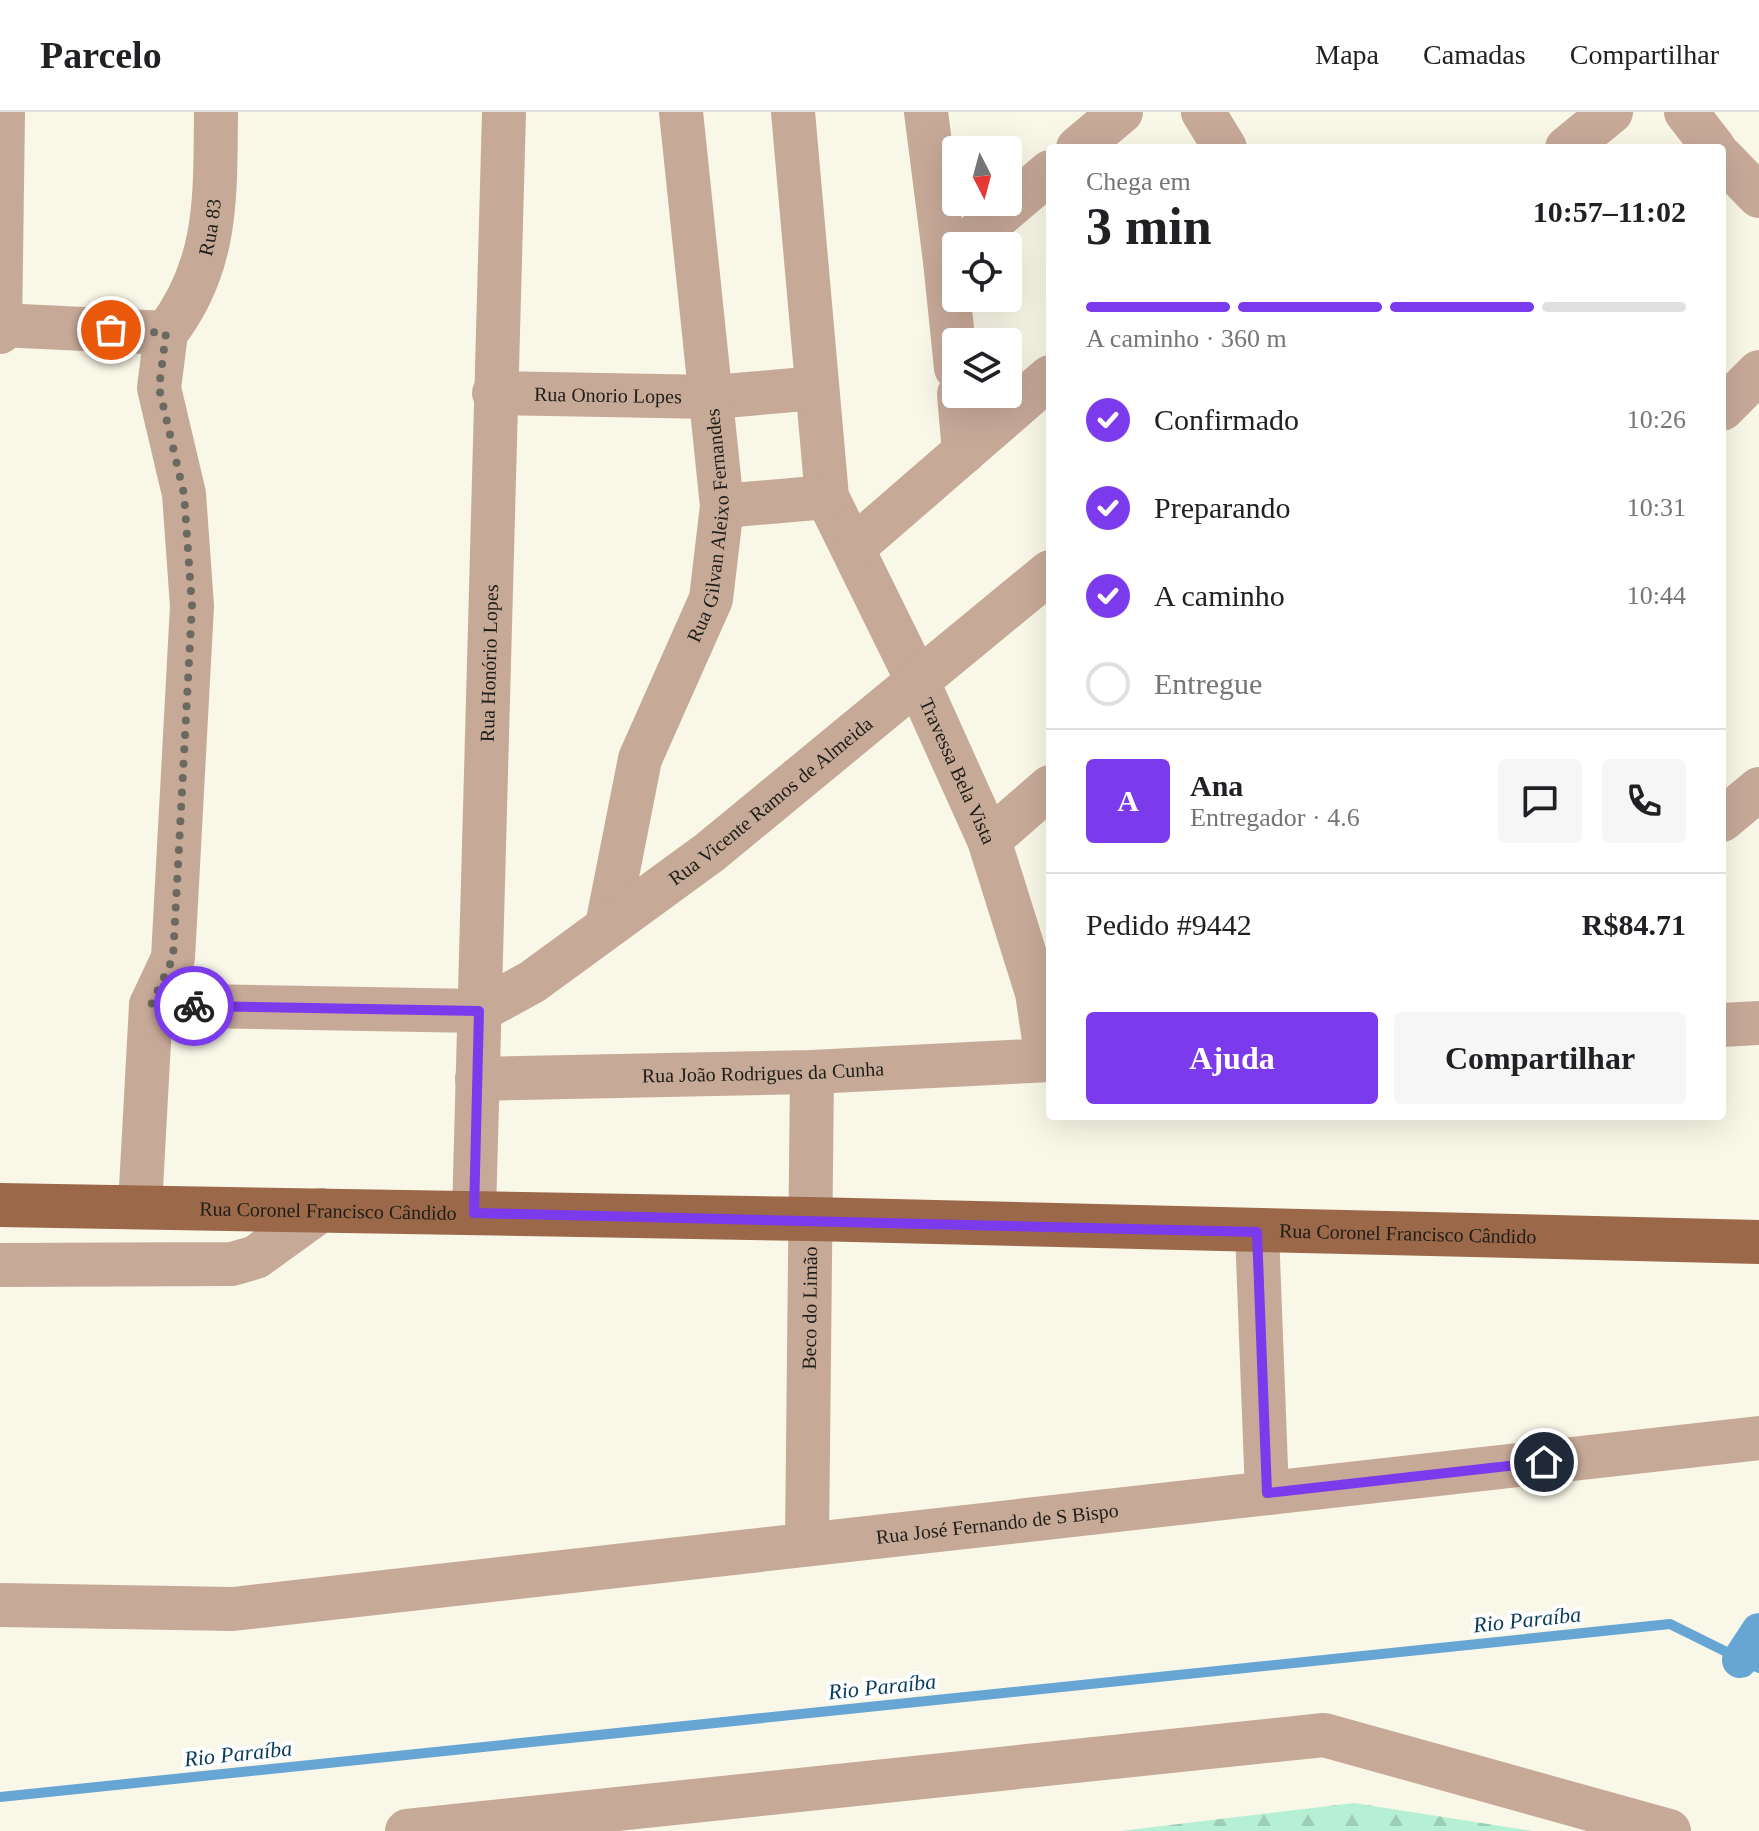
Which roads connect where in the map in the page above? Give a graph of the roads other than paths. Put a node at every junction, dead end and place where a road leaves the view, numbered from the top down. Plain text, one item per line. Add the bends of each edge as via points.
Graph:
1 (3, 112) edge
2 (216, 112) edge
3 (504, 112) edge
4 (681, 112) edge
5 (793, 112) edge
6 (926, 112) edge
7 (1121, 112) edge
8 (1203, 112) edge
9 (1611, 112) edge
10 (1686, 112) edge
11 (1083, 144) edge
12 (1223, 144) edge
13 (1572, 144) edge
14 (1710, 144) edge
15 (1046, 175) edge
16 (951, 232) edge
17 (980, 232) edge
18 (0, 325) edge
19 (0, 332) edge
20 (166, 333) junction
21 (1759, 372) edge
22 (1046, 380) edge
23 (816, 388) junction
24 (494, 393) junction
25 (713, 397) junction
26 (1726, 405) edge
27 (960, 408) edge
28 (964, 452) junction
29 (827, 497) junction
30 (722, 506) junction
31 (853, 548) junction
32 (1046, 575) edge
33 (917, 680) junction
34 (1759, 789) edge
35 (1046, 790) edge
36 (1726, 817) edge
37 (989, 840) junction
38 (607, 926) junction
39 (151, 1005) junction
40 (479, 1011) junction
41 (1759, 1023) edge
42 (1726, 1025) edge
43 (1046, 1042) edge
44 (1046, 1059) edge
45 (812, 1072) junction
46 (477, 1079) junction
47 (0, 1205) edge
48 (140, 1207) junction
49 (321, 1210) junction
50 (474, 1213) junction
51 (811, 1219) junction
52 (1257, 1232) junction
53 (1759, 1242) edge
54 (0, 1265) edge
55 (1759, 1438) edge
56 (1267, 1493) junction
57 (807, 1544) junction
58 (0, 1605) edge
59 (407, 1831) edge
60 (1669, 1831) edge

1 - 18 street
2 - 20 street, Rua 83 via 213,231 186,307
3 - 24 street, Rua Honório Lopes
4 - 25 street, Rua Gilvan Aleixo Fernandes
5 - 23 street, Travessa Bela Vista
6 - 16 street
7 - 11 street
8 - 12 street
9 - 13 street
10 - 14 street
15 - 17 street
18 - 19 street
18 - 20 street
20 - 39 street via 159,388 184,494 192,606 173,958
21 - 26 street
22 - 28 street
23 - 25 street, Rua Onorio Lopes
23 - 29 street, Travessa Bela Vista
24 - 25 street, Rua Onorio Lopes
24 - 40 street, Rua Honório Lopes
25 - 30 street, Rua Gilvan Aleixo Fernandes
27 - 28 street
28 - 31 street
29 - 30 street
29 - 31 street, Travessa Bela Vista
30 - 38 street, Rua Gilvan Aleixo Fernandes via 711,599 640,759
31 - 33 street, Travessa Bela Vista
32 - 33 street, Rua Vicente Ramos de Almeida
33 - 37 street, Travessa Bela Vista
33 - 38 street, Rua Vicente Ramos de Almeida via 710,852
34 - 36 street
35 - 37 street
37 - 43 street, Travessa Bela Vista via 1037,993
38 - 40 street, Rua Vicente Ramos de Almeida via 532,982
39 - 40 street
39 - 48 street
40 - 46 street, Rua Honório Lopes
41 - 42 street
44 - 45 street, Rua João Rodrigues da Cunha
45 - 46 street, Rua João Rodrigues da Cunha
45 - 51 street, Beco do Limão
46 - 50 street, Rua Honório Lopes
47 - 48 main road, Rua Coronel Francisco Cândido
48 - 49 main road, Rua Coronel Francisco Cândido
49 - 50 main road, Rua Coronel Francisco Cândido
49 - 54 street via 256,1257 232,1264
50 - 51 main road, Rua Coronel Francisco Cândido
51 - 52 main road, Rua Coronel Francisco Cândido
51 - 57 street, Beco do Limão
52 - 53 main road, Rua Coronel Francisco Cândido
52 - 56 street
55 - 56 street, Rua José Fernando de S Bispo
56 - 57 street, Rua José Fernando de S Bispo
57 - 58 street, Rua José Fernando de S Bispo via 233,1609
59 - 60 street via 1324,1735

